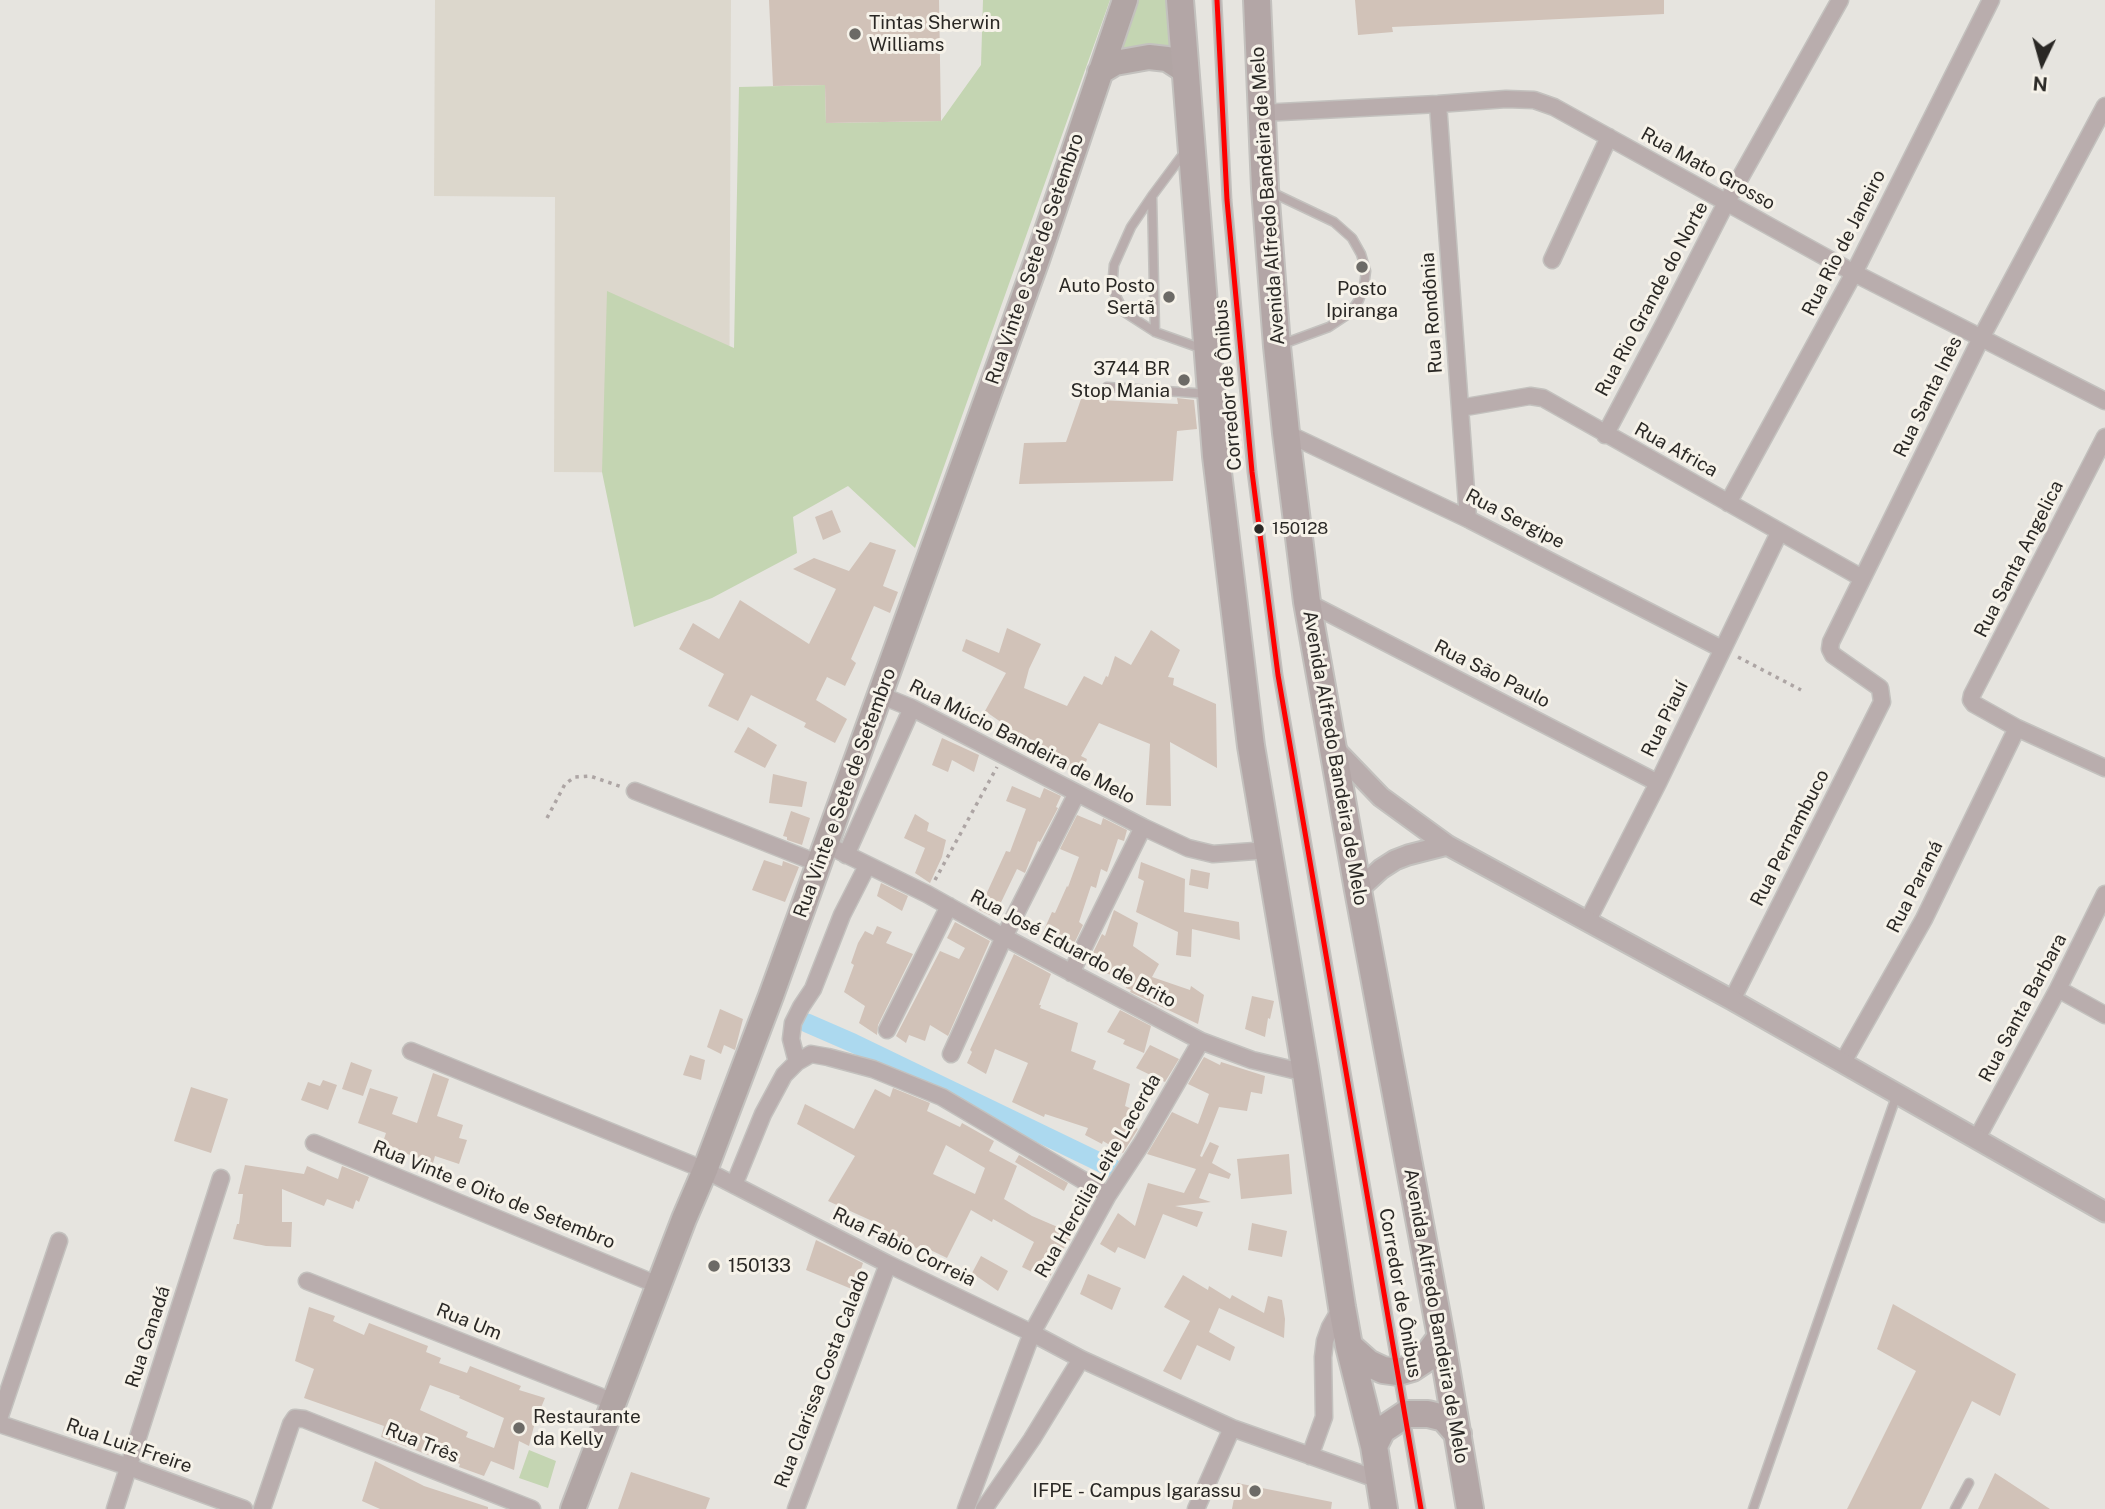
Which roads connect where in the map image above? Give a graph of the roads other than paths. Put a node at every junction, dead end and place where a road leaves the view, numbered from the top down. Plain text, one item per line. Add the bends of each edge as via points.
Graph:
1 (1125, 0) edge
2 (1180, 0) edge
3 (1217, 0) edge
4 (1257, 0) edge
5 (1840, 0) edge
6 (1991, 0) edge
7 (1184, 70) junction
8 (1100, 72) junction
9 (1438, 104) junction
10 (2105, 106) edge
11 (1261, 113) junction
12 (1609, 138) junction
13 (1191, 146) junction
14 (1265, 188) junction
15 (1152, 196) junction
16 (1726, 203) junction
17 (1552, 260) dead end
18 (1854, 274) junction
19 (1155, 332) junction
20 (1981, 338) junction
21 (1277, 346) junction
22 (1208, 350) junction
23 (1107, 387) dead end
24 (1211, 394) junction
25 (2105, 401) edge
26 (1461, 408) junction
27 (1286, 433) junction
28 (1605, 435) junction
29 (2105, 437) edge
30 (1728, 503) junction
31 (1468, 519) junction
32 (1779, 533) junction
33 (1862, 578) junction
34 (1307, 603) junction
35 (1722, 649) junction
36 (1882, 694) joint
37 (880, 695) junction
38 (912, 708) junction
39 (2017, 728) junction
40 (1332, 745) junction
41 (2105, 768) edge
42 (1658, 783) junction
43 (635, 791) road end
44 (1077, 793) junction
45 (1143, 827) junction
46 (1447, 845) junction
47 (1269, 850) junction
48 (831, 855) junction
49 (867, 866) junction
50 (1358, 890) junction
51 (2105, 894) edge
52 (949, 906) junction
53 (1587, 922) junction
54 (1004, 937) junction
55 (1071, 973) junction
56 (2058, 989) junction
57 (1732, 1000) junction
58 (2105, 1015) edge
59 (887, 1030) dead end
60 (1201, 1041) junction
61 (411, 1051) dead end
62 (951, 1054) dead end
63 (797, 1062) junction
64 (1843, 1062) junction
65 (1306, 1073) junction
66 (1897, 1094) junction
67 (1976, 1140) junction
68 (314, 1143) dead end
69 (705, 1170) junction
70 (221, 1178) dead end
71 (734, 1185) junction
72 (1108, 1195) junction
73 (2105, 1212) edge
74 (59, 1241) dead end
75 (888, 1264) junction
76 (307, 1281) dead end
77 (658, 1285) junction
78 (1342, 1307) junction
79 (1032, 1333) junction
80 (1441, 1337) junction
81 (1349, 1346) junction
82 (1081, 1359) junction
83 (1398, 1372) junction
84 (614, 1402) junction
85 (1406, 1414) junction
86 (0, 1416) edge
87 (0, 1424) edge
88 (1232, 1428) junction
89 (1458, 1434) junction
90 (1374, 1446) junction
91 (1310, 1456) junction
92 (129, 1467) junction
93 (1379, 1480) junction
94 (1969, 1483) dead end
95 (115, 1509) edge
96 (244, 1509) edge
97 (262, 1509) edge
98 (532, 1509) edge
99 (573, 1509) edge
100 (796, 1509) edge
101 (966, 1509) edge
102 (984, 1509) edge
103 (1196, 1509) edge
104 (1384, 1509) edge
105 (1421, 1509) edge
106 (1470, 1509) edge
107 (1753, 1509) edge
108 (1955, 1509) edge

1 - 8 main road, Rua Vinte e Sete de Setembro
2 - 7 highway
3 - 83 lane, Corredor de Ônibus via 1227,200 1271,621
4 - 11 highway, Avenida Alfredo Bandeira de Melo
5 - 16 street, Rua Rio Grande do Norte
6 - 18 street, Rua Rio de Janeiro
7 - 8 main road via 1167,59 1149,57 1115,63
7 - 13 highway
8 - 37 main road, Rua Vinte e Sete de Setembro
9 - 11 street, Rua Mato Grosso
9 - 12 street, Rua Mato Grosso via 1534,100
9 - 26 street, Rua Rondônia
10 - 20 street, Rua Santa Inês
11 - 14 highway, Avenida Alfredo Bandeira de Melo
12 - 16 street, Rua Mato Grosso
12 - 17 street
13 - 15 lane
13 - 22 highway
14 - 21 highway, Avenida Alfredo Bandeira de Melo
14 - 21 lane via 1334,222 1352,238 1366,271 1359,300 1350,313 1329,327
15 - 19 lane
15 - 19 lane via 1114,265 1112,288 1125,312
16 - 18 street, Rua Mato Grosso
16 - 28 street, Rua Rio Grande do Norte
18 - 20 street, Rua Mato Grosso
18 - 30 street, Rua Rio de Janeiro
19 - 22 lane
20 - 25 street, Rua Mato Grosso
20 - 33 street, Rua Santa Inês
21 - 27 highway, Avenida Alfredo Bandeira de Melo
22 - 24 highway
23 - 24 lane
24 - 47 highway via 1242,679
26 - 28 street, Rua Africa via 1537,396
26 - 31 street, Rua Rondônia
27 - 31 street, Rua Sergipe
27 - 34 highway, Avenida Alfredo Bandeira de Melo
28 - 30 street, Rua Africa
29 - 39 street, Rua Santa Angelica via 1972,695 1974,704
30 - 32 street, Rua Africa
31 - 35 street, Rua Sergipe
32 - 33 street, Rua Africa
32 - 35 street, Rua Piauí
33 - 36 street, Rua Santa Inês via 1830,649
34 - 40 highway, Avenida Alfredo Bandeira de Melo
34 - 42 street, Rua São Paulo
35 - 42 street, Rua Piauí
36 - 57 street, Rua Pernambuco via 1882,702
37 - 38 street, Rua Múcio Bandeira de Melo
37 - 48 main road, Rua Vinte e Sete de Setembro
38 - 44 street, Rua Múcio Bandeira de Melo
38 - 48 street
39 - 41 street
39 - 64 street, Rua Paraná via 1924,919
40 - 46 street via 1381,797
40 - 50 highway, Avenida Alfredo Bandeira de Melo
42 - 53 street, Rua Piauí
43 - 48 street, Rua José Eduardo de Brito
44 - 45 street, Rua Múcio Bandeira de Melo
44 - 54 street
45 - 47 street, Rua Múcio Bandeira de Melo via 1213,854
45 - 55 street
46 - 50 street via 1395,860
46 - 53 street
47 - 65 highway
48 - 49 street, Rua José Eduardo de Brito
48 - 69 main road, Rua Vinte e Sete de Setembro
49 - 52 street, Rua José Eduardo de Brito
49 - 63 street via 819,977 793,1023
50 - 80 highway, Avenida Alfredo Bandeira de Melo
51 - 56 street, Rua Santa Barbara
52 - 54 street, Rua José Eduardo de Brito
52 - 59 street
53 - 57 street
54 - 55 street, Rua José Eduardo de Brito
54 - 62 street
55 - 60 street, Rua José Eduardo de Brito
56 - 58 street
56 - 67 street, Rua Santa Barbara
57 - 64 street
60 - 65 street, Rua José Eduardo de Brito
60 - 72 street, Rua Hercilia Leite Lacerda
61 - 69 street, Rua Fabio Correia
63 - 71 street via 784,1075 763,1114
63 - 72 street via 811,1054 828,1057 873,1069 942,1097
64 - 66 street
65 - 78 highway
66 - 67 street
66 - 107 lane
67 - 73 street
68 - 77 street, Rua Vinte e Oito de Setembro
69 - 71 street, Rua Fabio Correia
69 - 77 main road, Rua Vinte e Sete de Setembro
70 - 92 street, Rua Canadá
71 - 75 street, Rua Fabio Correia
72 - 79 street, Rua Hercilia Leite Lacerda
74 - 86 street
75 - 79 street, Rua Fabio Correia
75 - 100 street, Rua Clarissa Costa Calado
76 - 84 street, Rua Um
77 - 84 main road, Rua Vinte e Sete de Setembro
78 - 81 highway
78 - 91 street via 1325,1341 1324,1417
79 - 82 street, Rua Fabio Correia
79 - 101 street, Rua Hercilia Leite Lacerda
80 - 83 highway via 1424,1360
80 - 89 highway, Avenida Alfredo Bandeira de Melo
81 - 83 highway via 1368,1363
81 - 90 highway
82 - 88 street, Rua Fabio Correia
82 - 102 street
83 - 85 lane, Corredor de Ônibus
84 - 99 main road, Rua Vinte e Sete de Setembro
85 - 89 highway via 1444,1418
85 - 90 highway via 1382,1430
85 - 105 lane, Corredor de Ônibus
87 - 92 street, Rua Luiz Freire
88 - 91 street, Rua Fabio Correia
88 - 103 street
89 - 106 highway, Avenida Alfredo Bandeira de Melo
90 - 93 highway
91 - 93 street, Rua Fabio Correia
92 - 95 street, Rua Canadá
92 - 96 street, Rua Luiz Freire
93 - 104 highway
94 - 108 lane
97 - 98 street, Rua Três via 295,1418

